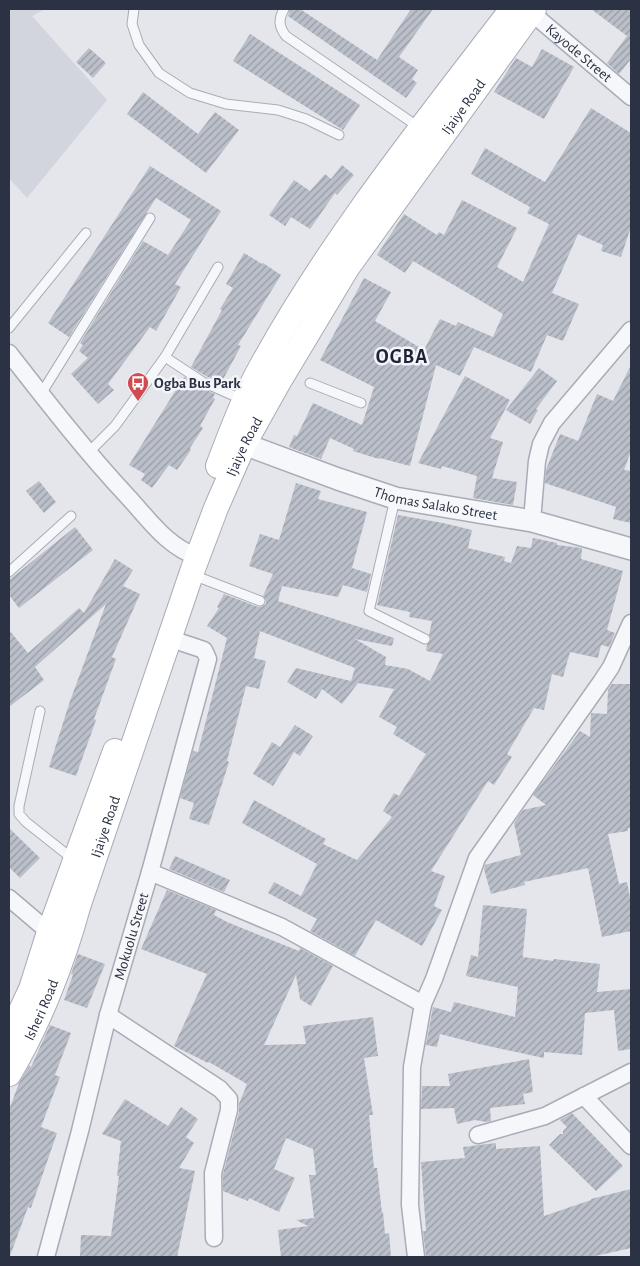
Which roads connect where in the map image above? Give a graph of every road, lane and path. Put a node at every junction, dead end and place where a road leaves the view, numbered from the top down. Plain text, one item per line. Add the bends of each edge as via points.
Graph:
1 (134, 9) edge
2 (284, 9) edge
3 (526, 10) edge
4 (631, 97) edge
5 (420, 128) junction
6 (339, 135) dead end
7 (150, 218) dead end
8 (86, 234) dead end
9 (218, 267) dead end
10 (9, 328) edge
11 (631, 330) edge
12 (9, 353) edge
13 (166, 358) junction
14 (310, 383) dead end
15 (41, 394) junction
16 (245, 402) junction
17 (361, 403) dead end
18 (237, 439) junction
19 (88, 453) junction
20 (395, 498) junction
21 (72, 516) dead end
22 (532, 522) junction
23 (631, 549) edge
24 (192, 562) junction
25 (9, 572) edge
26 (260, 601) dead end
27 (631, 623) edge
28 (171, 639) junction
29 (425, 639) dead end
30 (40, 711) dead end
31 (74, 860) junction
32 (150, 872) junction
33 (9, 898) edge
34 (59, 936) junction
35 (423, 1004) junction
36 (108, 1015) junction
37 (9, 1036) edge
38 (631, 1072) edge
39 (9, 1074) edge
40 (584, 1096) junction
41 (478, 1135) dead end
42 (631, 1146) edge
43 (214, 1238) dead end
44 (46, 1257) edge
45 (416, 1257) edge

1 - 6 lane via 132,24 139,45 159,73 190,93 226,104 278,110
2 - 5 lane via 280,29 286,36
3 - 4 street, Kayode Street
3 - 5 main road, Ijaiye Road
3 - 18 main road, Ijaiye Road via 347,268 281,378
5 - 16 main road, Ijaiye Road via 328,256 261,366
7 - 15 lane
8 - 10 lane
9 - 13 lane
11 - 22 street via 552,423 540,444
12 - 15 street
13 - 16 lane
13 - 19 lane via 115,426
14 - 17 lane
15 - 19 street
16 - 18 main road, Ijaiye Road
18 - 20 street, Thomas Salako Street
18 - 24 main road, Ijaiye Road via 203,502
19 - 24 street via 167,540
20 - 22 street, Thomas Salako Street
20 - 29 lane via 369,611
21 - 25 lane
22 - 23 street, Thomas Salako Street
24 - 26 lane
24 - 28 main road, Ijaiye Road
24 - 31 main road, Ijaiye Road via 168,607
27 - 35 street via 601,682 477,858
28 - 32 street, Mokuolu Street via 204,650 208,659
28 - 34 main road, Ijaiye Road via 78,907
30 - 31 lane via 19,814
31 - 34 main road, Ijaiye Road
32 - 35 street via 282,927
32 - 36 street, Mokuolu Street
33 - 34 street
34 - 37 main road, Isheri Road
34 - 39 main road, Isheri Road via 47,997
35 - 45 street via 412,1067 410,1205
36 - 43 street via 220,1089 229,1099 213,1173
36 - 44 street, Mokuolu Street
38 - 40 street
40 - 41 street via 545,1116
40 - 42 street

